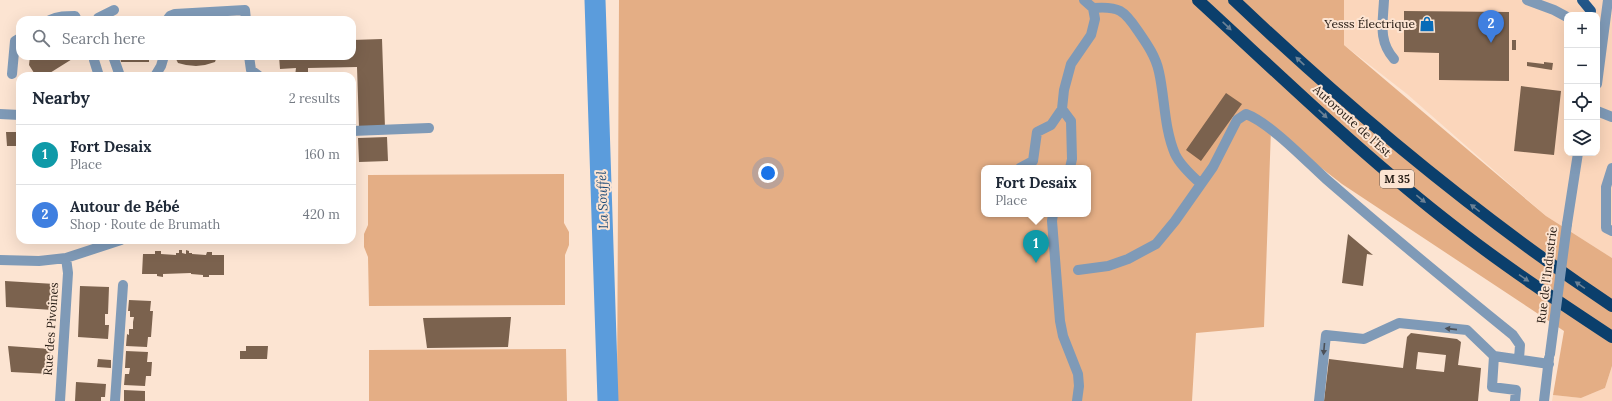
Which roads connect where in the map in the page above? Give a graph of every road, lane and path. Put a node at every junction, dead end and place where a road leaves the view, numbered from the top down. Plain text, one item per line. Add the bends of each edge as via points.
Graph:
1 (1084, 0) edge
2 (1198, 0) edge
3 (1234, 0) edge
4 (1384, 0) edge
5 (1527, 0) edge
6 (1582, 0) edge
7 (1591, 0) edge
8 (1608, 0) edge
9 (1093, 8) junction
10 (114, 10) dead end
11 (1590, 12) edge
12 (1591, 12) edge
13 (1564, 15) edge
14 (102, 16) edge
15 (170, 16) edge
16 (246, 16) edge
17 (16, 40) edge
18 (1394, 59) dead end
19 (94, 60) edge
20 (114, 60) edge
21 (163, 60) edge
22 (250, 60) edge
23 (1600, 61) edge
24 (98, 72) edge
25 (119, 72) edge
26 (157, 72) edge
27 (253, 72) edge
28 (12, 74) dead end
29 (1062, 109) junction
30 (1600, 113) edge
31 (0, 114) edge
32 (16, 115) edge
33 (1612, 117) edge
34 (429, 128) dead end
35 (356, 131) edge
36 (1578, 156) edge
37 (1025, 165) edge
38 (1071, 165) edge
39 (1612, 168) edge
40 (1201, 184) junction
41 (1053, 217) edge
42 (1612, 232) edge
43 (109, 244) edge
44 (66, 258) junction
45 (0, 260) edge
46 (1078, 270) dead end
47 (123, 286) dead end
48 (1612, 306) edge
49 (1612, 337) edge
50 (1494, 356) junction
51 (1519, 359) junction
52 (1549, 359) junction
53 (60, 401) edge
54 (115, 401) edge
55 (1077, 401) edge
56 (1319, 401) edge
57 (1515, 401) edge
58 (1544, 401) edge

1 - 9 street
2 -> 49 highway, Autoroute de l’Est / M 35 via 1342,132 1456,228
48 -> 3 highway, Autoroute de l’Est / M 35 via 1524,246 1402,150 1314,75
4 - 18 street via 1384,43
5 - 13 street
6 - 11 main road
7 - 12 street
8 - 23 street
9 - 29 street via 1095,19 1091,35 1071,64
9 - 40 street via 1111,7 1120,10 1150,48 1159,71 1170,138 1176,155
10 - 14 street
15 - 16 street via 245,10
17 - 28 street
19 - 24 street
20 - 25 street
21 - 26 street
22 - 27 street
29 - 37 street via 1052,125 1037,132 1032,161
29 - 38 street via 1071,121
30 - 33 street
31 - 32 street
34 - 35 street
36 - 52 street, Rue de l'Industrie, bridge
39 - 42 street via 1606,187 1606,228
40 - 46 street via 1156,244 1108,266
40 - 51 street via 1213,167 1237,120 1246,114 1252,116 1513,335 1520,344
41 - 55 street via 1060,321 1078,374
43 - 44 street
44 - 45 street via 39,261
44 - 53 street, Rue des Pivoines via 68,273
47 - 54 street
50 - 51 street
50 -> 56 street via 1467,330 1399,323 1364,339 1326,335
50 - 57 street via 1492,387 1516,390
51 - 52 street
52 - 58 street, Rue de l'Industrie

